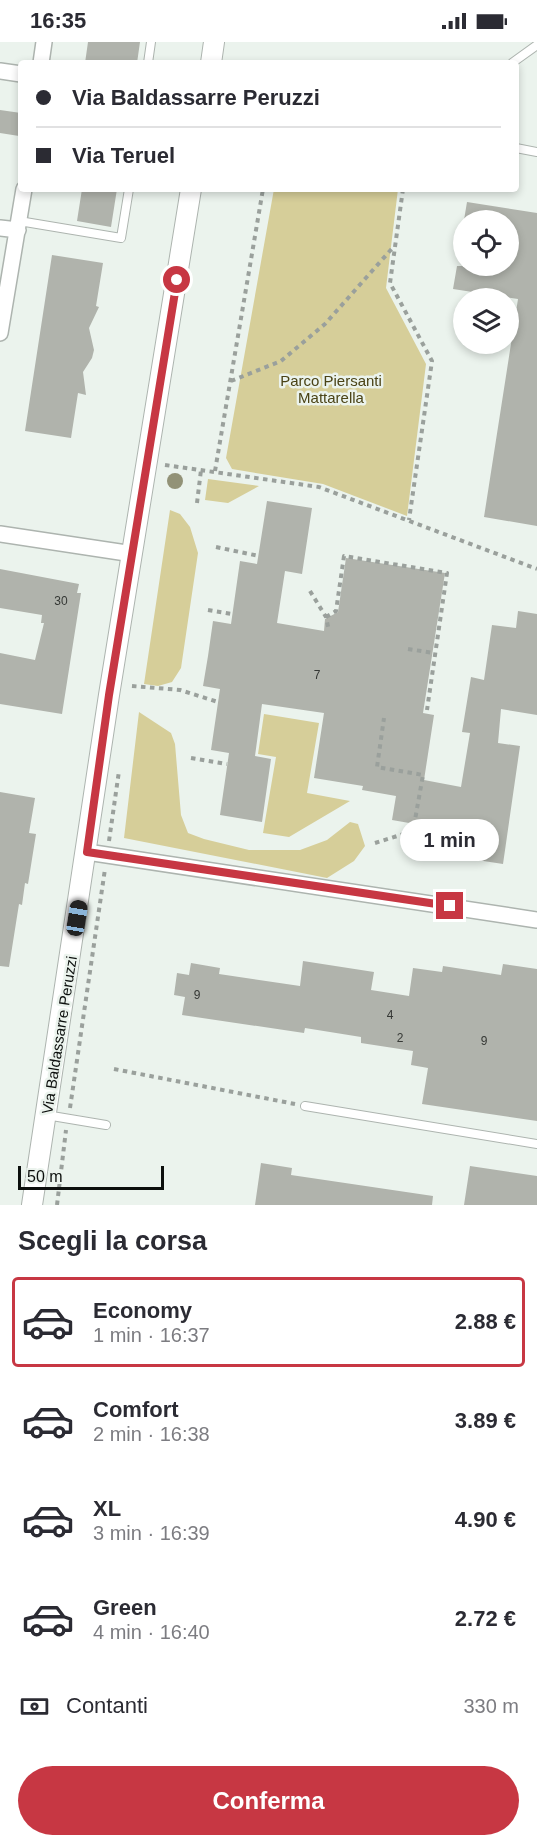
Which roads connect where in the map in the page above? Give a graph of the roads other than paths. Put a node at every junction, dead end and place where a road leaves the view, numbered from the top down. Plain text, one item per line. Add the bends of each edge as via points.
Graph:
1 (44, 42) edge
2 (151, 42) edge
3 (214, 42) edge
4 (537, 45) edge
5 (41, 60) edge
6 (148, 60) edge
7 (211, 60) edge
8 (516, 60) edge
9 (0, 71) edge
10 (18, 74) edge
11 (519, 149) edge
12 (537, 152) edge
13 (24, 192) edge
14 (129, 192) edge
15 (191, 192) edge
16 (19, 225) junction
17 (0, 228) edge
18 (0, 333) edge
19 (0, 534) edge
20 (133, 554) junction
21 (87, 852) junction
22 (537, 920) edge
23 (305, 1106) road end
24 (46, 1115) junction
25 (106, 1125) dead end
26 (537, 1144) edge
27 (32, 1205) edge

1 - 5 street
2 - 6 lane
3 - 7 street
4 - 8 lane
9 - 10 street
11 - 12 lane
13 - 16 street
14 - 16 lane via 121,238 50,225
15 - 20 street, Via Baldassarre Peruzzi
16 - 17 street
16 - 18 street
19 - 20 street
20 - 21 street, Via Baldassarre Peruzzi
21 - 22 street
21 - 24 street, Via Baldassarre Peruzzi
23 - 26 lane
24 - 25 lane
24 - 27 street, Via Baldassarre Peruzzi

